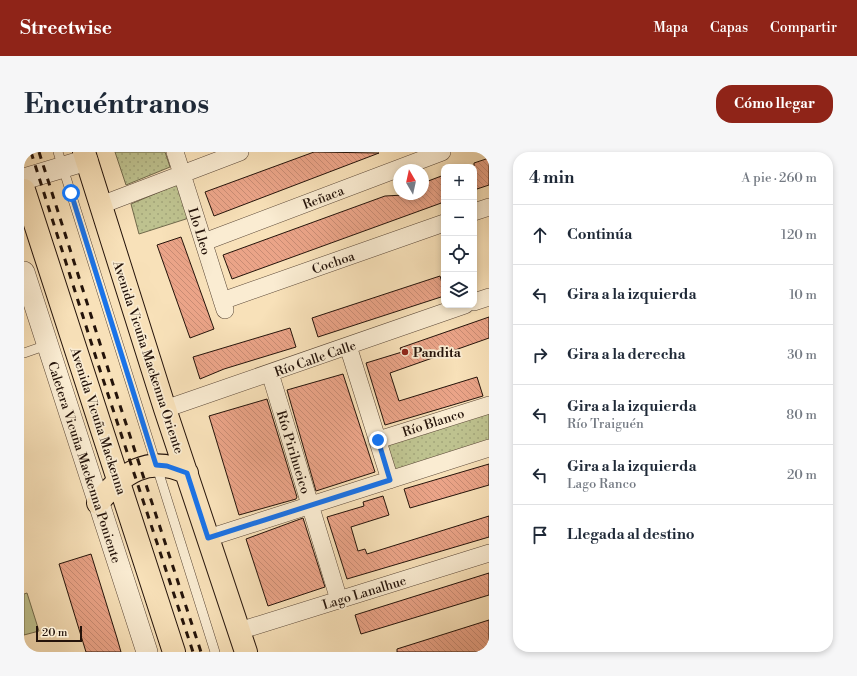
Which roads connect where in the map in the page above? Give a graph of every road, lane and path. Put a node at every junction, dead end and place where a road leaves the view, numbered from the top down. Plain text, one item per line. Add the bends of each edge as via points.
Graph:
1 (175, 152) edge
2 (240, 152) edge
3 (442, 152) edge
4 (86, 156) edge
5 (60, 160) edge
6 (182, 174) junction
7 (24, 179) edge
8 (24, 190) edge
9 (101, 205) junction
10 (489, 207) edge
11 (477, 211) edge
12 (441, 224) edge
13 (204, 242) junction
14 (24, 272) edge
15 (489, 296) edge
16 (477, 301) edge
17 (224, 305) joint
18 (456, 308) edge
19 (47, 345) junction
20 (348, 346) junction
21 (24, 353) edge
22 (270, 373) junction
23 (489, 404) edge
24 (165, 409) junction
25 (378, 440) junction
26 (489, 448) edge
27 (156, 465) junction
28 (187, 473) junction
29 (118, 480) junction
30 (390, 480) junction
31 (98, 503) junction
32 (310, 506) junction
33 (208, 538) junction
34 (489, 553) edge
35 (339, 600) junction
36 (239, 631) junction
37 (147, 652) edge
38 (174, 652) edge
39 (216, 652) edge
40 (246, 652) edge

1 - 6 street, Llo Lleo
2 - 6 street
3 - 13 street, Reñaca
4 - 5 street
4 - 9 main road, Avenida Vicuña Mackenna Oriente
5 - 7 street
5 - 27 lane
6 - 9 street
6 - 13 street, Llo Lleo
8 - 29 main road, Avenida Vicuña Mackenna
9 - 24 main road, Avenida Vicuña Mackenna Oriente
10 - 11 street
12 - 17 street, Cochoa
13 - 17 street, Llo Lleo
14 - 19 street, Caletera Vicuña Mackenna Poniente
15 - 16 street
18 - 20 street, Río Calle Calle
19 - 21 lane
19 - 31 street, Caletera Vicuña Mackenna Poniente
20 - 22 street, Río Calle Calle
20 - 25 street
22 - 24 street, Río Calle Calle
22 - 32 street, Río Pirihueico
23 - 25 street, Río Blanco
24 - 28 main road, Avenida Vicuña Mackenna Oriente
25 - 30 street
26 - 30 street
27 - 28 main road
27 - 29 main road
27 - 39 lane
28 - 33 main road, Avenida Vicuña Mackenna Oriente
29 - 31 main road
29 - 38 main road, Avenida Vicuña Mackenna
30 - 32 street
31 - 37 street, Caletera Vicuña Mackenna Poniente
32 - 33 street
32 - 35 street, Río Pirihueico
33 - 36 main road, Avenida Vicuña Mackenna Oriente
34 - 35 street, Lago Lanalhue
35 - 36 street, Lago Lanalhue
36 - 40 main road, Avenida Vicuña Mackenna Oriente

